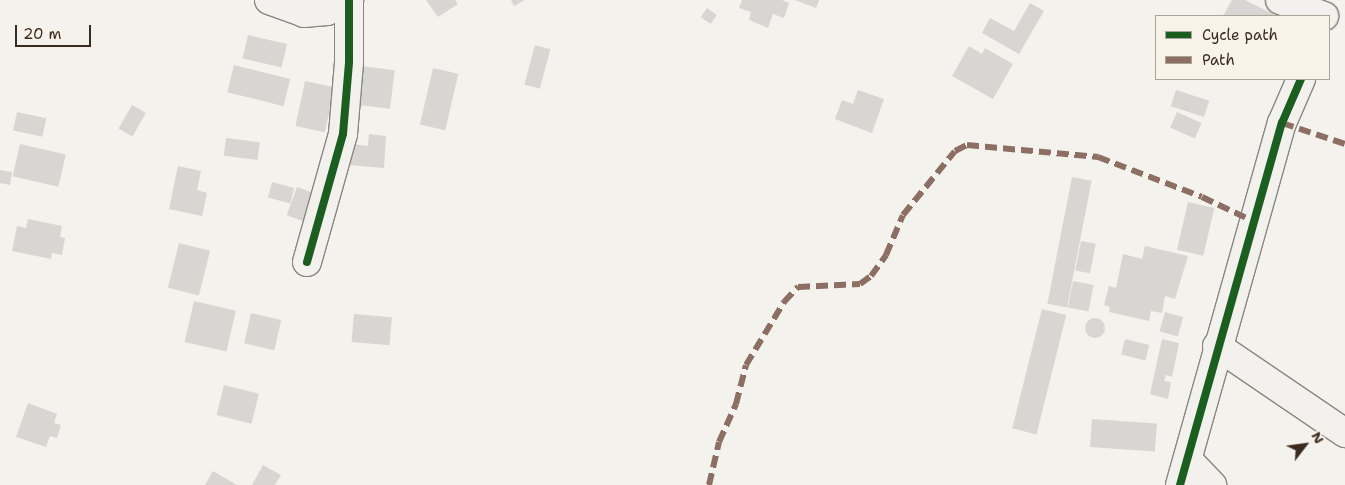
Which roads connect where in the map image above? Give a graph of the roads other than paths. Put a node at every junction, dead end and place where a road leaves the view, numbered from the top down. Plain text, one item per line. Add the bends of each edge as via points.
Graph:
1 (269, 0) edge
2 (349, 0) edge
3 (1280, 0) edge
4 (1335, 0) edge
5 (1323, 15) edge
6 (1327, 15) edge
7 (1301, 80) edge
8 (307, 262) dead end
9 (1217, 346) junction
10 (1345, 433) edge
11 (1184, 473) edge
12 (1212, 485) edge

1 - 2 street via 304,13 327,11
2 - 8 street via 349,62 343,134
3 - 5 street
4 - 6 street
7 - 9 street via 1282,123
9 - 10 street
9 - 11 street
11 - 12 street

